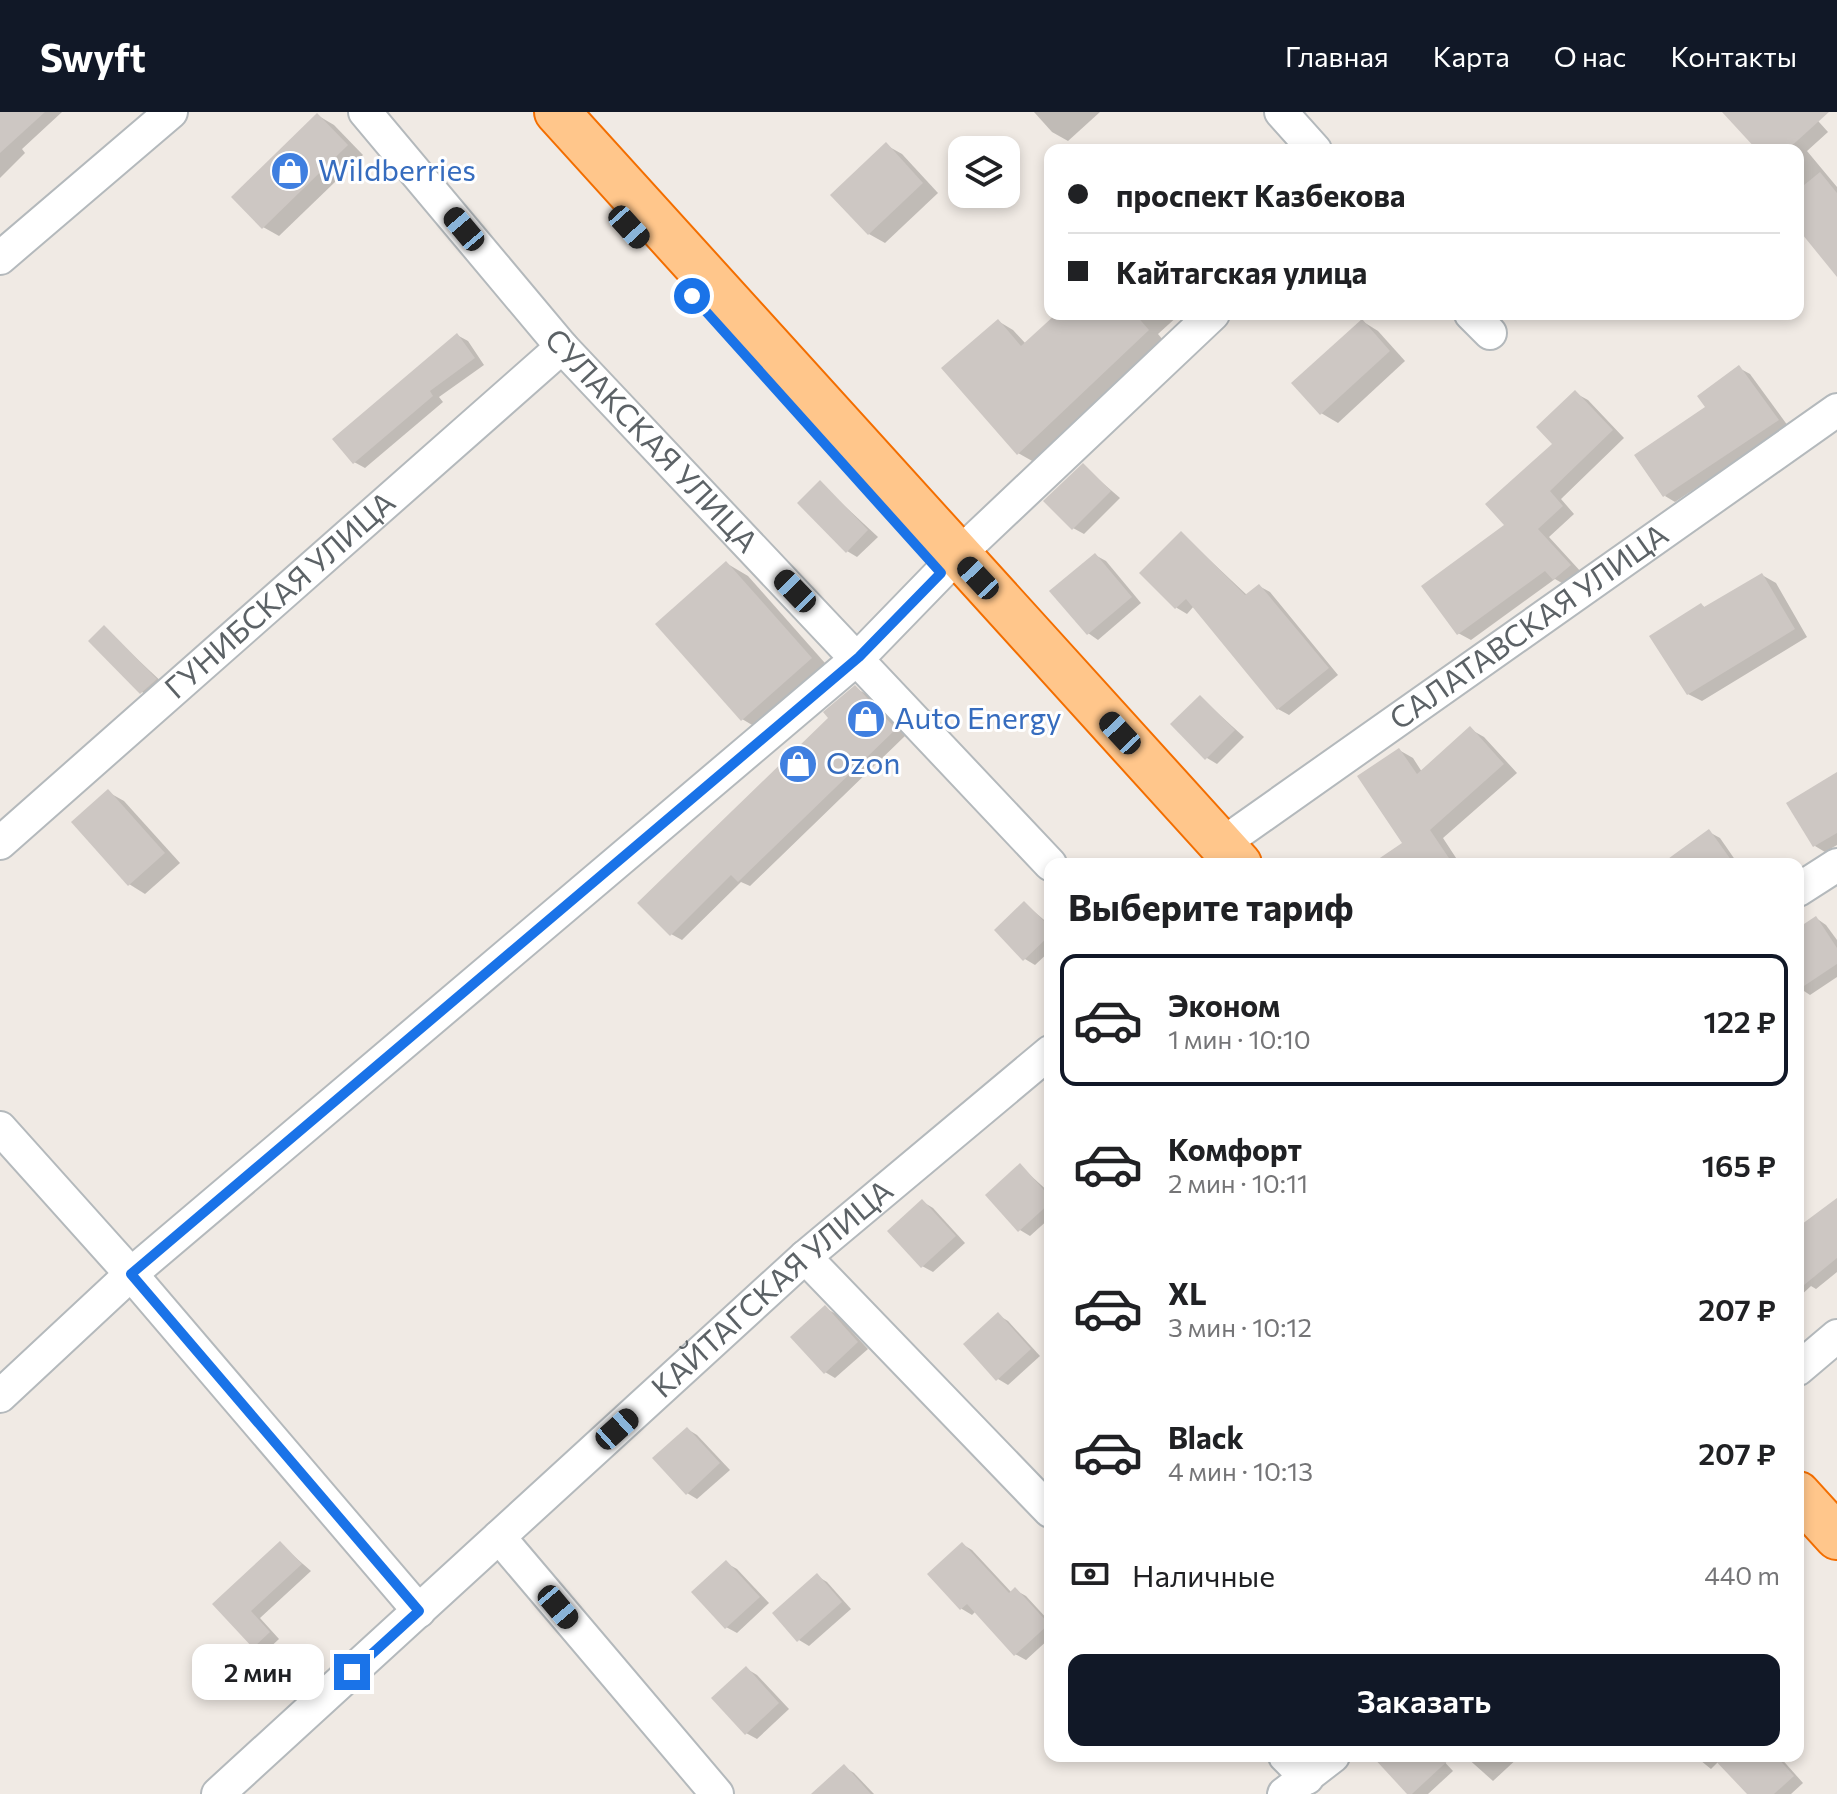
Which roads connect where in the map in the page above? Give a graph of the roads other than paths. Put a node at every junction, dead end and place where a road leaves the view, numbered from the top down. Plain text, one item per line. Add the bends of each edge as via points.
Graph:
1 (171, 112) edge
2 (365, 112) edge
3 (525, 112) edge
4 (557, 112) edge
5 (1281, 112) edge
6 (1310, 144) edge
7 (0, 258) edge
8 (1207, 320) edge
9 (562, 347) junction
10 (1837, 410) edge
11 (949, 564) junction
12 (859, 657) junction
13 (0, 843) edge
14 (1221, 857) edge
15 (1044, 858) edge
16 (1837, 865) edge
17 (1804, 886) edge
18 (1044, 1057) edge
19 (0, 1128) edge
20 (805, 1257) junction
21 (131, 1274) junction
22 (1837, 1336) edge
23 (1804, 1364) edge
24 (0, 1396) edge
25 (1804, 1501) edge
26 (1044, 1505) edge
27 (1804, 1534) edge
28 (499, 1537) junction
29 (1837, 1537) edge
30 (1837, 1570) edge
31 (419, 1611) junction
32 (1321, 1762) edge
33 (1292, 1776) edge
34 (218, 1794) edge
35 (717, 1794) edge

1 - 7 street
2 - 9 street, СУЛАКСКАЯ УЛИЦА
3 - 11 highway
4 - 11 highway
5 - 6 street
8 - 11 street
9 - 12 street, СУЛАКСКАЯ УЛИЦА
9 - 13 street, ГУНИБСКАЯ УЛИЦА
10 - 14 street, САЛАТАВСКАЯ УЛИЦА
11 - 12 street
11 - 14 highway
12 - 15 street, СУЛАКСКАЯ УЛИЦА
12 - 21 street
16 - 17 street
18 - 20 street, КАЙТАГСКАЯ УЛИЦА
19 - 21 street
20 - 26 street
20 - 28 street, КАЙТАГСКАЯ УЛИЦА
21 - 24 street
21 - 31 street
22 - 23 street
25 - 29 highway
27 - 30 highway
28 - 31 street, КАЙТАГСКАЯ УЛИЦА
28 - 35 street
31 - 34 street, КАЙТАГСКАЯ УЛИЦА
32 - 33 street

